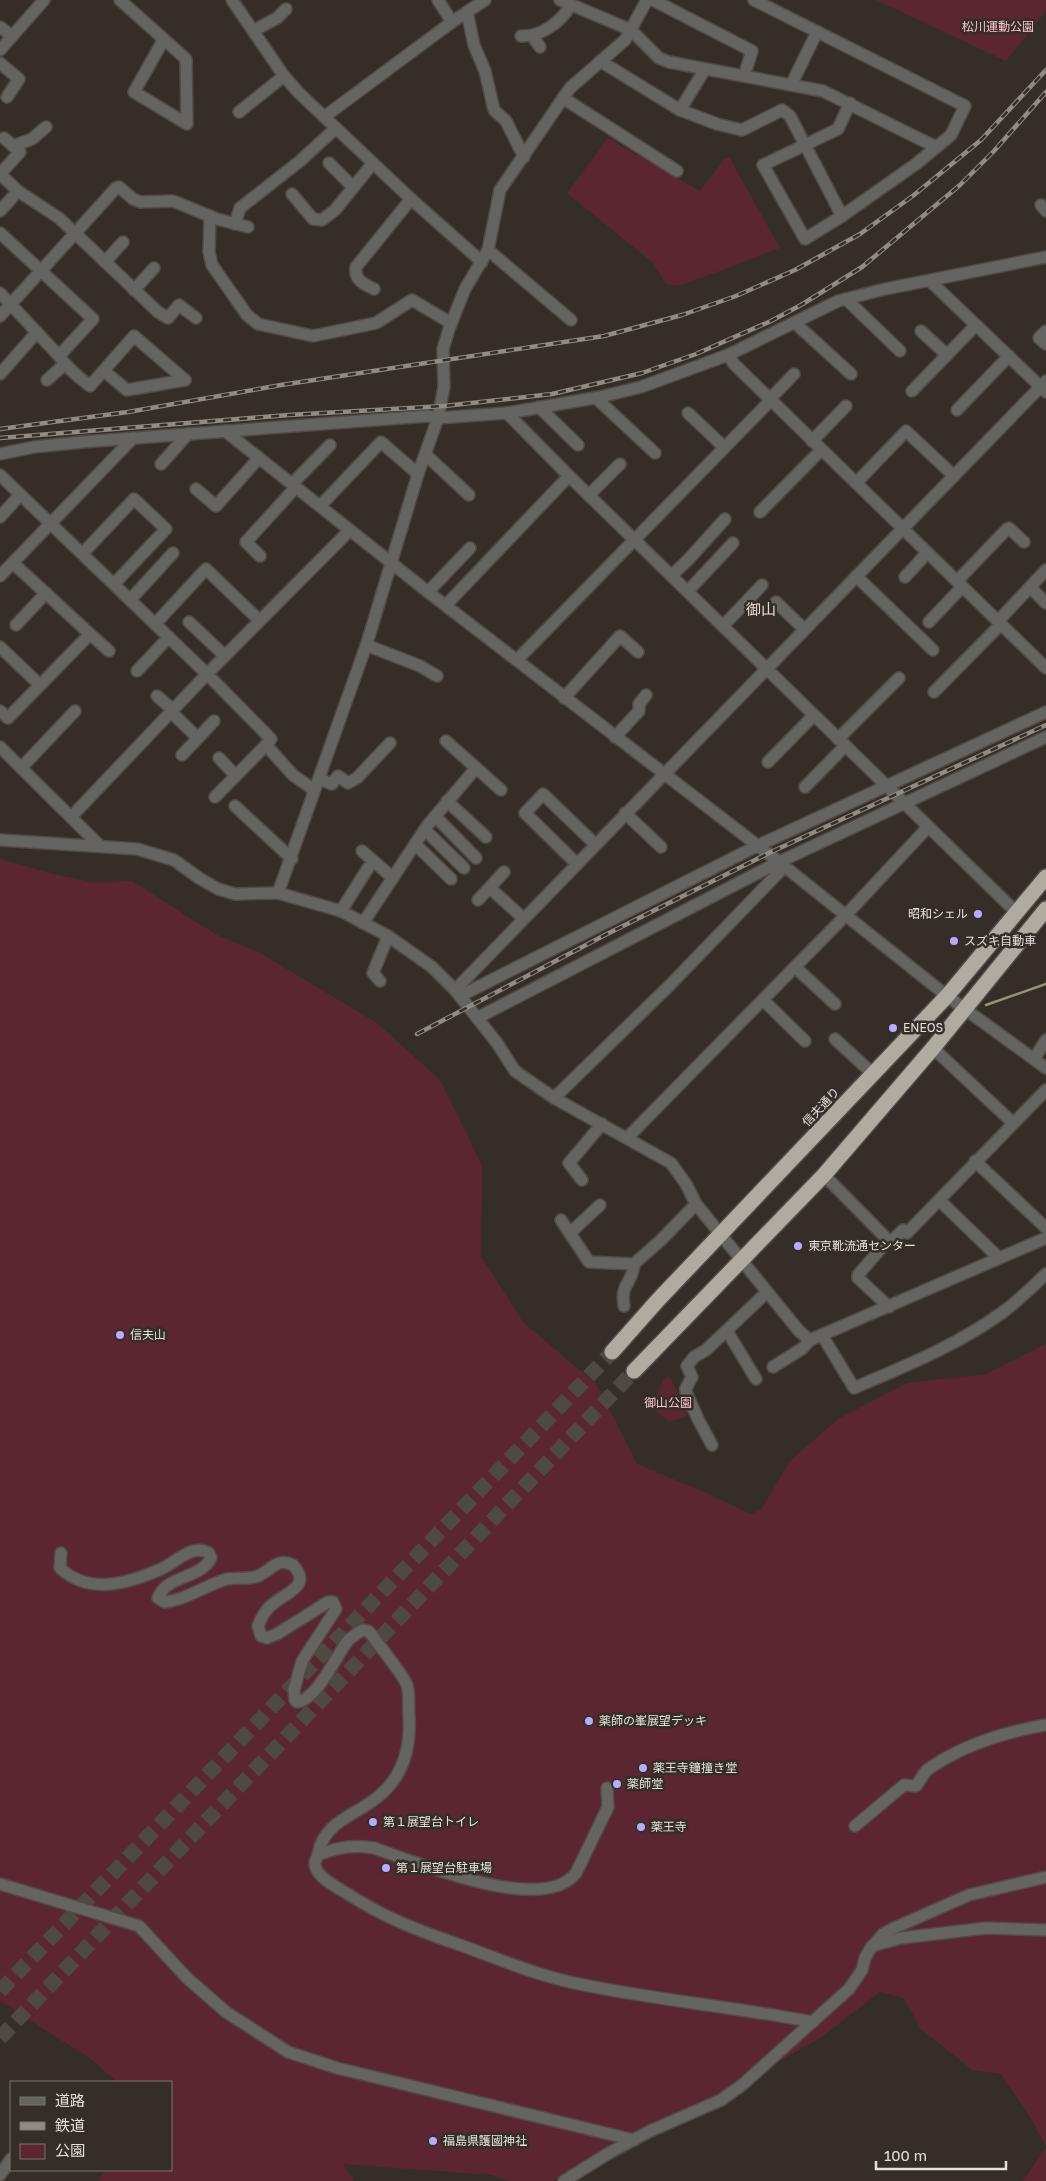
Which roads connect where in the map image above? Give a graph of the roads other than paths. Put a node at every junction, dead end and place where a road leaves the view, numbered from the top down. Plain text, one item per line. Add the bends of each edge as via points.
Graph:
1 (44, 0) edge
2 (120, 0) edge
3 (232, 0) edge
4 (438, 0) edge
5 (485, 0) edge
6 (560, 0) edge
7 (647, 0) edge
8 (653, 0) edge
9 (754, 0) edge
10 (571, 5) junction
11 (286, 9) dead end
12 (467, 12) junction
13 (452, 22) junction
14 (0, 27) edge
15 (631, 30) junction
16 (253, 31) junction
17 (817, 32) junction
18 (12, 36) junction
19 (164, 39) junction
20 (540, 47) dead end
21 (0, 50) edge
22 (600, 61) junction
23 (0, 62) edge
24 (705, 69) junction
25 (284, 76) junction
26 (744, 76) junction
27 (791, 85) junction
28 (7, 97) dead end
29 (563, 98) junction
30 (850, 103) junction
31 (680, 110) junction
32 (240, 112) dead end
33 (324, 116) junction
34 (46, 127) dead end
35 (336, 128) junction
36 (4, 138) dead end
37 (14, 146) junction
38 (805, 146) junction
39 (936, 147) junction
40 (524, 157) junction
41 (329, 163) dead end
42 (373, 163) junction
43 (677, 171) dead end
44 (353, 187) junction
45 (18, 191) junction
46 (292, 194) dead end
47 (411, 199) junction
48 (0, 211) edge
49 (210, 216) junction
50 (842, 216) junction
51 (235, 224) junction
52 (248, 227) dead end
53 (0, 233) edge
54 (75, 234) junction
55 (123, 242) dead end
56 (488, 250) junction
57 (1046, 257) edge
58 (105, 262) junction
59 (482, 262) junction
60 (154, 268) dead end
61 (42, 272) junction
62 (930, 281) junction
63 (374, 289) dead end
64 (134, 290) junction
65 (0, 293) edge
66 (846, 299) junction
67 (11, 304) junction
68 (0, 316) edge
69 (196, 318) dead end
70 (571, 320) dead end
71 (451, 323) junction
72 (795, 323) junction
73 (976, 325) junction
74 (921, 331) dead end
75 (1046, 331) edge
76 (38, 332) junction
77 (1046, 344) edge
78 (900, 351) dead end
79 (728, 355) junction
80 (947, 355) junction
81 (1009, 356) junction
82 (62, 360) junction
83 (104, 371) junction
84 (0, 374) edge
85 (794, 374) dead end
86 (851, 374) dead end
87 (47, 380) dead end
88 (1044, 386) edge
89 (912, 390) dead end
90 (596, 398) junction
91 (770, 399) junction
92 (846, 406) dead end
93 (539, 407) junction
94 (957, 410) dead end
95 (506, 413) junction
96 (688, 413) dead end
97 (438, 418) junction
98 (225, 431) junction
99 (188, 434) junction
100 (133, 438) junction
101 (812, 441) junction
102 (330, 445) dead end
103 (578, 445) dead end
104 (724, 447) junction
105 (821, 450) junction
106 (655, 453) dead end
107 (0, 454) edge
108 (426, 455) junction
109 (259, 458) junction
110 (161, 464) dead end
111 (620, 464) dead end
112 (0, 474) edge
113 (418, 474) junction
114 (569, 476) junction
115 (954, 476) junction
116 (856, 482) junction
117 (294, 485) junction
118 (196, 489) dead end
119 (20, 495) junction
120 (469, 495) dead end
121 (589, 495) junction
122 (320, 506) junction
123 (760, 512) dead end
124 (1, 515) edge
125 (725, 519) dead end
126 (51, 523) junction
127 (902, 529) junction
128 (350, 530) junction
129 (635, 539) junction
130 (1024, 542) dead end
131 (733, 543) dead end
132 (470, 548) dead end
133 (83, 553) junction
134 (173, 553) dead end
135 (927, 553) junction
136 (260, 556) dead end
137 (13, 563) junction
138 (392, 563) junction
139 (1046, 570) edge
140 (672, 575) junction
141 (0, 576) edge
142 (856, 576) junction
143 (905, 577) dead end
144 (114, 584) junction
145 (762, 584) dead end
146 (960, 584) junction
147 (1030, 587) junction
148 (688, 591) junction
149 (428, 592) junction
150 (46, 593) junction
151 (130, 600) junction
152 (776, 602) dead end
153 (1046, 603) edge
154 (446, 604) junction
155 (259, 620) junction
156 (189, 622) dead end
157 (929, 622) dead end
158 (999, 622) junction
159 (155, 624) junction
160 (16, 625) dead end
161 (723, 626) junction
162 (804, 629) junction
163 (90, 634) junction
164 (169, 637) junction
165 (366, 645) junction
166 (0, 646) edge
167 (933, 650) dead end
168 (109, 651) dead end
169 (638, 652) dead end
170 (224, 656) junction
171 (516, 660) junction
172 (766, 668) junction
173 (1046, 668) edge
174 (137, 671) dead end
175 (207, 674) junction
176 (437, 676) dead end
177 (899, 678) dead end
178 (40, 685) junction
179 (934, 692) dead end
180 (646, 695) dead end
181 (157, 696) dead end
182 (564, 698) junction
183 (0, 711) edge
184 (76, 711) dead end
185 (172, 711) junction
186 (1046, 712) edge
187 (814, 716) junction
188 (214, 722) dead end
189 (615, 737) junction
190 (1046, 737) edge
191 (198, 738) junction
192 (446, 741) dead end
193 (842, 742) junction
194 (390, 743) dead end
195 (266, 745) junction
196 (0, 747) edge
197 (182, 755) dead end
198 (219, 758) dead end
199 (768, 762) dead end
200 (21, 768) junction
201 (476, 768) junction
202 (662, 774) junction
203 (236, 776) junction
204 (317, 785) junction
205 (886, 786) junction
206 (805, 787) dead end
207 (501, 790) dead end
208 (215, 797) dead end
209 (447, 802) junction
210 (903, 802) junction
211 (235, 806) dead end
212 (625, 812) junction
213 (435, 816) junction
214 (72, 817) junction
215 (928, 827) junction
216 (425, 830) junction
217 (486, 837) dead end
218 (0, 840) edge
219 (415, 844) junction
220 (595, 844) junction
221 (100, 846) junction
222 (758, 846) junction
223 (661, 847) dead end
224 (362, 851) dead end
225 (476, 858) dead end
226 (292, 859) junction
227 (576, 863) junction
228 (781, 864) junction
229 (368, 868) dead end
230 (464, 868) dead end
231 (504, 872) dead end
232 (1046, 877) edge
233 (393, 878) junction
234 (451, 879) dead end
235 (490, 888) junction
236 (278, 893) junction
237 (478, 900) dead end
238 (1046, 909) edge
239 (341, 911) junction
240 (1017, 913) junction
241 (845, 916) junction
242 (523, 918) junction
243 (364, 923) junction
244 (388, 936) junction
245 (795, 967) junction
246 (380, 981) dead end
247 (457, 993) junction
248 (946, 996) junction
249 (763, 1000) junction
250 (835, 1004) dead end
251 (966, 1009) junction
252 (477, 1018) junction
253 (835, 1039) dead end
254 (1046, 1040) edge
255 (805, 1041) dead end
256 (933, 1048) junction
257 (1034, 1059) junction
258 (1046, 1068) edge
259 (872, 1073) junction
260 (1046, 1090) edge
261 (554, 1098) junction
262 (1013, 1123) junction
263 (602, 1124) junction
264 (627, 1138) junction
265 (975, 1161) junction
266 (824, 1175) junction
267 (582, 1180) dead end
268 (939, 1200) junction
269 (696, 1204) junction
270 (600, 1205) dead end
271 (561, 1220) dead end
272 (1046, 1228) edge
273 (570, 1233) junction
274 (721, 1234) junction
275 (1046, 1238) edge
276 (888, 1240) junction
277 (999, 1258) junction
278 (741, 1259) junction
279 (634, 1264) junction
280 (1046, 1274) edge
281 (767, 1292) junction
282 (624, 1306) dead end
283 (890, 1307) junction
284 (727, 1331) junction
285 (822, 1335) junction
286 (810, 1340) junction
287 (612, 1352) tunnel mouth
288 (774, 1366) dead end
289 (634, 1371) tunnel mouth
290 (756, 1379) dead end
291 (712, 1445) dead end
292 (62, 1553) dead end
293 (1046, 1724) edge
294 (607, 1788) dead end
295 (855, 1826) dead end
296 (318, 1855) junction
297 (1046, 1877) edge
298 (0, 1884) edge
299 (1046, 1930) edge
300 (872, 1946) junction
301 (813, 2022) junction
302 (634, 2140) junction
303 (10, 2160) edge
304 (0, 2175) edge
305 (564, 2181) edge

1 - 18 street
2 - 19 street
3 - 16 street
4 - 13 street
5 - 12 street
6 - 10 street
7 - 15 street
8 - 26 street via 752,51
9 - 17 street
10 - 15 street
10 - 20 street via 564,17 527,37
11 - 16 street
12 - 13 street
12 - 40 street via 494,110 506,121
13 - 33 street
14 - 18 street
15 - 22 street via 625,40
15 - 24 street via 658,58
16 - 25 street
17 - 27 street
17 - 39 street via 965,106 951,135
18 - 21 street
19 - 19 street via 186,59 187,124 134,92
22 - 29 street via 578,79
22 - 31 street
23 - 28 street via 19,79
24 - 26 street
24 - 31 street
25 - 32 street
25 - 33 street
26 - 27 street
27 - 30 street via 823,91
29 - 40 street
29 - 43 street
30 - 38 street via 838,129
30 - 39 street
31 - 38 street via 742,130 782,110 790,116
33 - 35 street
34 - 37 street via 32,139
35 - 42 street
35 - 51 street via 240,208
36 - 37 street
37 - 45 street via 20,152 0,174
38 - 50 street
38 - 50 street via 763,165 805,238
39 - 50 street
40 - 56 street via 500,190
41 - 44 street
42 - 44 street
42 - 47 street
44 - 46 street via 322,220 313,220
45 - 48 street
45 - 54 street via 52,212
47 - 59 street
47 - 63 street via 356,267 360,282
49 - 51 street
49 - 54 street via 173,201 140,202 119,187
49 - 71 street via 212,265 247,315 258,324 313,336 376,323 412,300
51 - 52 street
53 - 61 street
54 - 58 street
54 - 61 street
55 - 58 street
56 - 59 street
56 - 70 street
57 - 62 street
58 - 64 street
59 - 71 street via 465,289
60 - 64 street
61 - 67 street
61 - 82 street via 93,319
62 - 66 street
62 - 73 street
64 - 69 street via 168,318 179,305
65 - 67 street
66 - 72 street via 827,305
66 - 78 street
67 - 68 street
67 - 76 street
71 - 97 street via 443,349 444,387
72 - 79 street
72 - 86 street
73 - 80 street
73 - 81 street
74 - 80 street
75 - 77 street via 1039,338
76 - 82 street
76 - 84 street
79 - 90 street via 641,387
79 - 91 street
80 - 89 street
81 - 88 street
81 - 94 street
82 - 83 street via 90,386
82 - 87 street
83 - 83 street via 134,336 185,380 127,390
85 - 91 street
88 - 115 street
90 - 93 street
90 - 106 street
91 - 101 street
91 - 104 street
92 - 101 street
93 - 95 street
93 - 103 street
95 - 97 street
95 - 114 street
96 - 104 street
97 - 98 street via 428,416
97 - 108 street
98 - 99 street
98 - 109 street
99 - 100 street
99 - 110 street
100 - 107 street via 34,447
100 - 126 street
101 - 105 street
102 - 117 street
104 - 129 street
105 - 116 street
105 - 123 street
108 - 113 street
108 - 120 street
109 - 117 street
109 - 118 street via 216,506
111 - 121 street
112 - 119 street
113 - 122 street via 381,442
113 - 138 street
114 - 121 street
114 - 154 street
115 - 116 street via 906,431
115 - 127 street
116 - 127 street
117 - 122 street
117 - 136 street via 246,542
119 - 124 street
119 - 126 street
121 - 129 street
122 - 128 street
125 - 140 street
126 - 133 street
126 - 137 street
127 - 135 street
127 - 142 street
128 - 138 street
128 - 155 street
129 - 140 street
129 - 171 street
130 - 146 street via 1007,529
131 - 148 street
132 - 149 street
133 - 144 street
133 - 144 street via 134,499 166,528
134 - 151 street
135 - 143 street
135 - 146 street
137 - 141 street
137 - 150 street
138 - 149 street
138 - 165 street
139 - 147 street
140 - 148 street
142 - 162 street
142 - 167 street
144 - 151 street
145 - 161 street
146 - 157 street
146 - 158 street
147 - 153 street
147 - 158 street
148 - 161 street
149 - 154 street
150 - 160 street
150 - 163 street
151 - 159 street
152 - 162 street
154 - 171 street
155 - 159 street via 206,569
155 - 170 street
156 - 170 street
158 - 173 street
158 - 179 street
159 - 164 street
161 - 172 street
162 - 172 street
163 - 168 street
163 - 178 street
164 - 174 street
164 - 175 street
165 - 176 street
165 - 204 street
166 - 178 street
169 - 182 street via 620,636
170 - 175 street
171 - 182 street
172 - 187 street
172 - 202 street
175 - 185 street
175 - 195 street via 271,739
177 - 193 street
178 - 183 street via 8,718
180 - 189 street via 639,704 639,711
181 - 185 street
182 - 189 street
184 - 200 street
185 - 191 street
185 - 214 street
186 - 205 street
187 - 193 street
187 - 199 street
188 - 191 street
189 - 202 street
190 - 210 street
191 - 197 street
192 - 201 street
193 - 205 street
193 - 206 street
194 - 204 street via 356,778 348,782 338,776 332,784
195 - 203 street
195 - 204 street via 293,775
196 - 200 street
198 - 203 street
200 - 214 street
201 - 207 street
201 - 209 street
202 - 212 street
202 - 222 street
203 - 208 street
204 - 226 street
205 - 210 street
205 - 222 street
209 - 213 street
209 - 217 street
210 - 215 street
210 - 228 street
211 - 226 street
212 - 220 street
212 - 223 street
213 - 216 street
213 - 225 street
214 - 221 street
215 - 240 street
215 - 241 street
216 - 219 street
216 - 230 street
218 - 221 street
219 - 233 street
219 - 234 street
220 - 227 street
220 - 227 street via 543,794 525,813
221 - 236 street via 137,850 174,860 218,889 235,894
222 - 228 street
222 - 247 street
224 - 233 street
226 - 236 street
227 - 242 street
228 - 241 street
228 - 252 street
228 - 261 street via 670,984
229 - 239 street
231 - 235 street
232 - 240 highway, 信夫通り
233 - 243 street
235 - 237 street
235 - 242 street
236 - 239 street
238 - 251 highway
239 - 243 street
240 - 248 highway, 信夫通り
241 - 245 street
241 - 248 street
242 - 247 street
243 - 244 street
244 - 246 street via 373,973
244 - 247 street via 432,967
245 - 249 street
245 - 250 street
247 - 252 street
248 - 251 street
248 - 259 highway, 信夫通り
249 - 255 street
249 - 264 street
251 - 256 highway
251 - 257 street
252 - 261 street via 515,1071
253 - 259 street
254 - 257 street
256 - 262 street
256 - 266 highway
257 - 258 street
259 - 274 highway, 信夫通り
260 - 262 street
261 - 263 street
262 - 265 street
263 - 264 street
263 - 267 street via 569,1163
264 - 269 street via 671,1163
265 - 268 street
265 - 272 street
266 - 276 street
266 - 278 highway
268 - 276 street via 907,1233 903,1230 893,1240
268 - 277 street
269 - 274 street
269 - 279 street
270 - 273 street
271 - 273 street
273 - 279 street via 589,1262
274 - 278 street
274 - 287 highway, 信夫通り
275 - 277 street
276 - 283 street via 858,1278
277 - 283 street
278 - 281 street
278 - 289 highway
279 - 282 street via 622,1294
280 - 285 street via 1004,1311 980,1326 935,1352 854,1388
281 - 284 street
281 - 286 street
283 - 285 street
284 - 290 street
284 - 291 street via 694,1357 688,1366 692,1377 686,1392
285 - 286 street
286 - 288 street
292 - 296 street via 60,1568 67,1575 99,1586 155,1572 194,1551 209,1553 209,1562 201,1570 164,1588 158,1598 164,1602 228,1579 257,1576 276,1563 293,1565 298,1570 299,1584 267,1610 258,1626 261,1636 267,1638 277,1634 328,1602 334,1602 336,1609 302,1661 294,1690 297,1702 315,1690 352,1638 362,1630 372,1635 408,1686 408,1748 399,1772 384,1790 372,1801 343,1817 322,1840
293 - 295 street via 987,1739 955,1754 926,1771 916,1786 904,1785 894,1792
294 - 296 street via 608,1807 576,1873 571,1880 552,1888 511,1888 482,1883 361,1845
296 - 301 street via 314,1863 316,1870 330,1883 383,1916 538,1973 632,1994
297 - 300 street via 969,1895 894,1928
298 - 302 street via 138,1926 187,1978 226,2012 288,2052 337,2068
299 - 300 street via 986,1928 901,1938
300 - 301 street via 862,1970 849,1989
301 - 302 street via 721,2100
302 - 305 street
303 - 304 street

